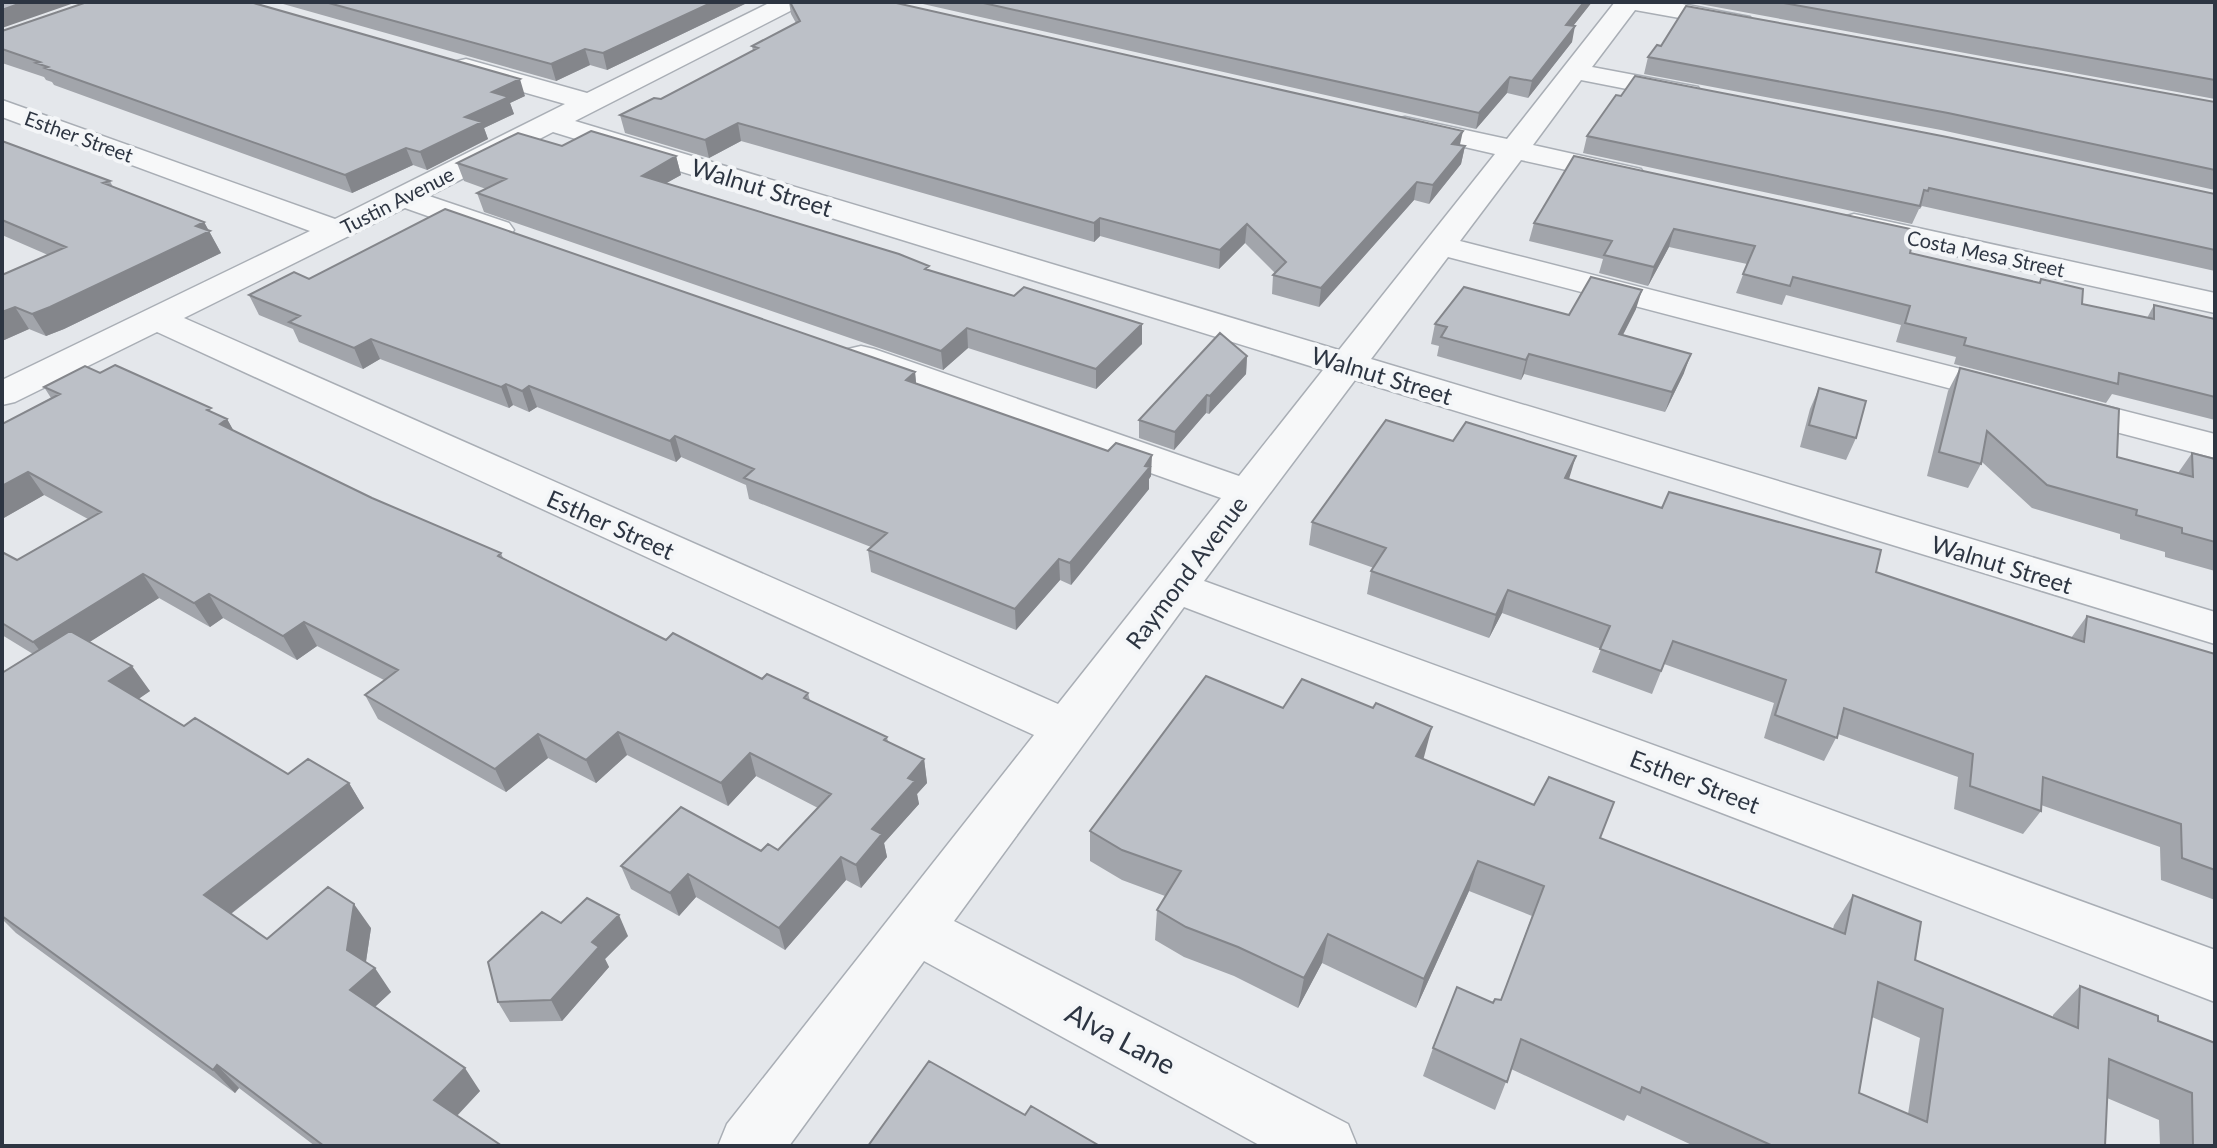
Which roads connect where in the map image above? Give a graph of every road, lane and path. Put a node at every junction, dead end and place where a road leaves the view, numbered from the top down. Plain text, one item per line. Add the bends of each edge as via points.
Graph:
1 (790, 2) edge
2 (1630, 2) edge
3 (1771, 28) edge
4 (436, 59) edge
5 (1573, 71) junction
6 (1720, 99) edge
7 (587, 102) junction
8 (2, 108) edge
9 (1373, 118) edge
10 (548, 122) junction
11 (1511, 149) junction
12 (1664, 183) edge
13 (403, 197) junction
14 (1833, 219) edge
15 (337, 230) junction
16 (523, 239) edge
17 (1438, 245) junction
18 (2215, 303) edge
19 (155, 318) junction
20 (825, 345) edge
21 (1346, 364) junction
22 (2, 394) edge
23 (2215, 446) edge
24 (1247, 493) junction
25 (1175, 587) junction
26 (2215, 628) edge
27 (1066, 729) junction
28 (917, 929) junction
29 (2215, 976) edge
30 (750, 1146) edge
31 (1325, 1146) edge

1 - 7 street, Tustin Avenue
2 - 3 street
2 - 5 street, Raymond Avenue
4 - 7 street
5 - 6 street
5 - 11 street, Raymond Avenue
7 - 10 street, Tustin Avenue
8 - 15 street, Esther Street
9 - 11 street
10 - 13 street, Tustin Avenue
10 - 21 street, Walnut Street
11 - 12 street
11 - 17 street, Raymond Avenue
13 - 15 street, Tustin Avenue
13 - 16 street
14 - 18 street, Costa Mesa Street
15 - 19 street, Tustin Avenue
17 - 21 street, Raymond Avenue
17 - 23 street
19 - 22 street, Tustin Avenue
19 - 27 street, Esther Street
20 - 24 street
21 - 24 street, Raymond Avenue
21 - 26 street, Walnut Street
24 - 25 street, Raymond Avenue
25 - 27 street, Raymond Avenue
25 - 29 street, Esther Street
27 - 28 street, Raymond Avenue
28 - 30 street, Raymond Avenue
28 - 31 street, Alva Lane

